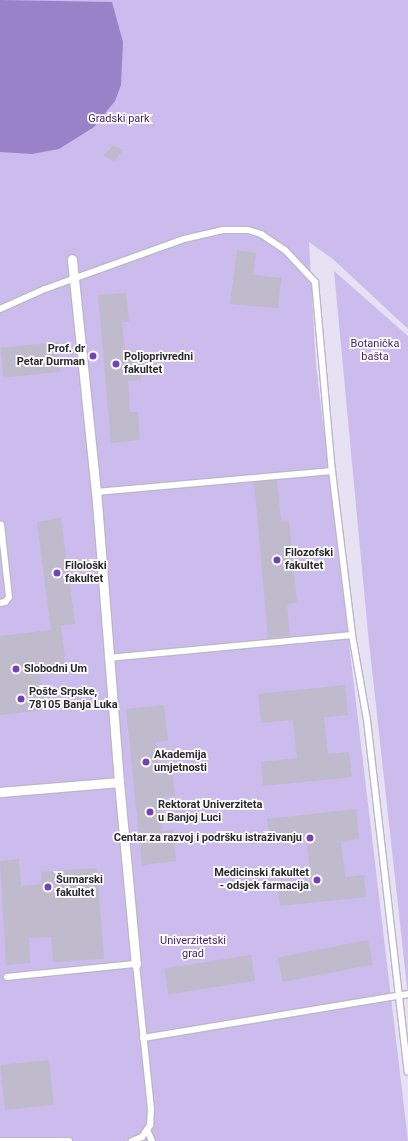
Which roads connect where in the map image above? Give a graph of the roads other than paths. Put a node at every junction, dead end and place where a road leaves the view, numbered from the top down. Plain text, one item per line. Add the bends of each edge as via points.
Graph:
1 (72, 259) dead end
2 (74, 279) junction
3 (0, 309) edge
4 (332, 471) junction
5 (96, 492) junction
6 (1, 524) dead end
7 (0, 602) edge
8 (352, 635) junction
9 (108, 658) junction
10 (119, 782) junction
11 (0, 792) edge
12 (136, 964) junction
13 (7, 977) dead end
14 (408, 994) edge
15 (399, 996) junction
16 (143, 1038) junction
17 (408, 1072) edge
18 (147, 1130) junction
19 (0, 1141) edge
20 (68, 1141) edge
21 (132, 1141) edge
22 (152, 1141) edge

1 - 2 street
2 - 3 lane
2 - 4 lane via 184,239 223,230 248,230 274,241 315,282
2 - 5 street
4 - 5 lane
4 - 8 lane
5 - 9 street
6 - 7 lane via 9,596 6,602
8 - 9 lane
8 - 15 lane via 367,720
9 - 10 street
10 - 11 street
10 - 12 street
12 - 13 lane
12 - 16 lane
14 - 15 lane
15 - 16 lane
15 - 17 lane
16 - 18 lane via 151,1108 150,1125
18 - 21 lane via 142,1137
18 - 22 lane
19 - 20 lane

